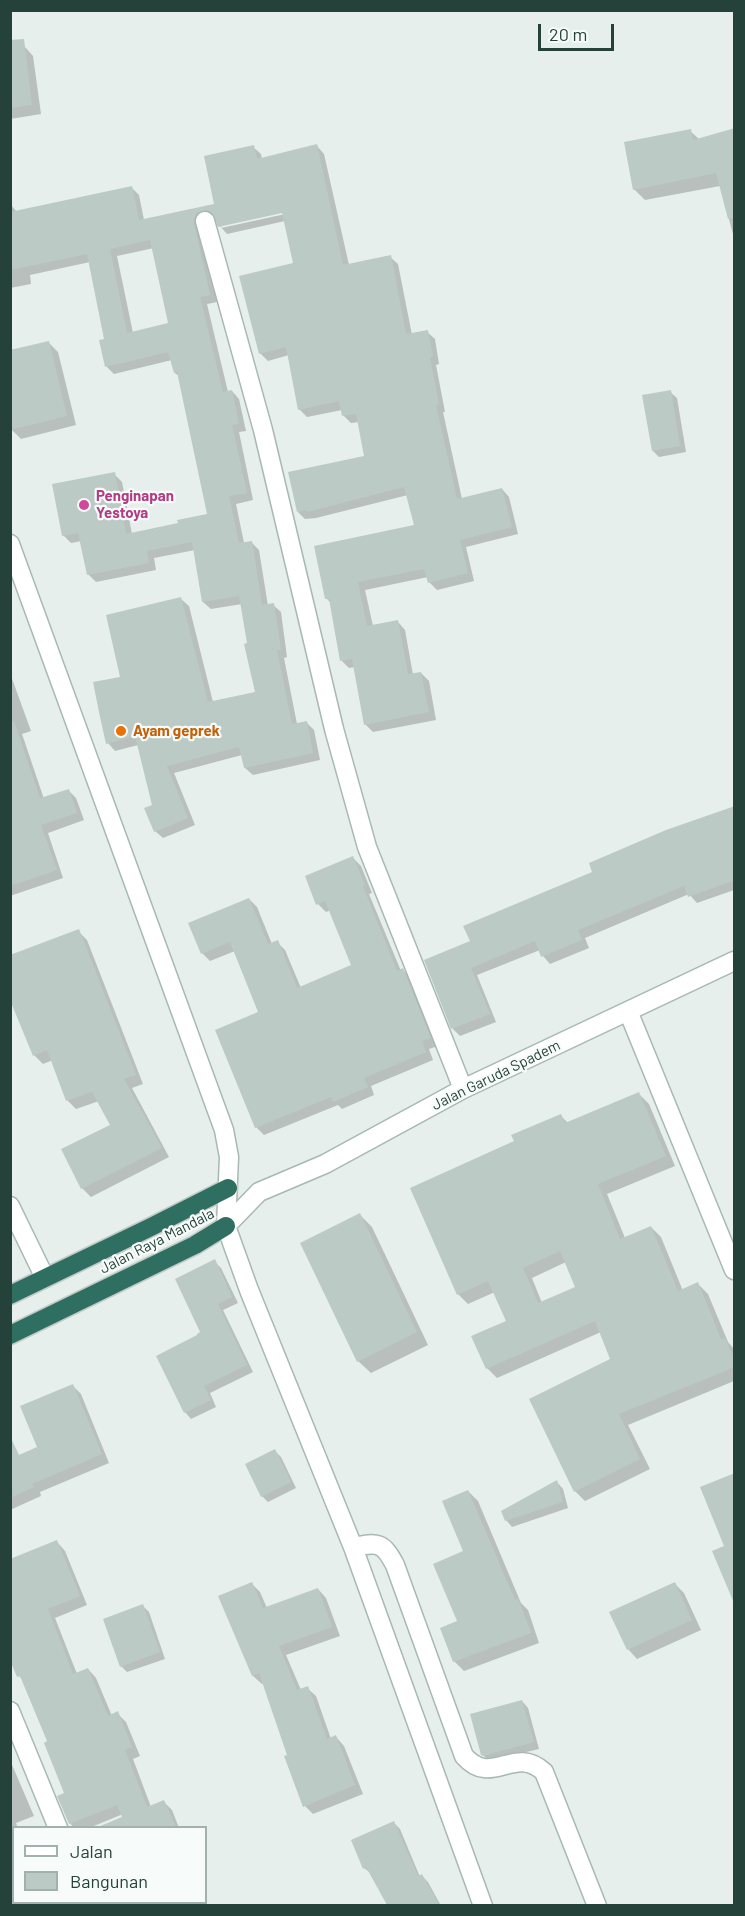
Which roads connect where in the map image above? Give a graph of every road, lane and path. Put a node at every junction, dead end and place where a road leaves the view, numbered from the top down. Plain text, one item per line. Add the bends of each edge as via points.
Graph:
1 (205, 221) dead end
2 (10, 544) edge
3 (735, 961) edge
4 (628, 1011) junction
5 (463, 1089) junction
6 (228, 1188) junction
7 (259, 1192) junction
8 (10, 1206) edge
9 (226, 1226) junction
10 (735, 1270) edge
11 (45, 1278) junction
12 (10, 1294) edge
13 (10, 1335) edge
14 (353, 1547) junction
15 (10, 1711) edge
16 (58, 1826) edge
17 (483, 1905) edge
18 (597, 1905) edge

1 - 5 street via 263,430 334,729 367,847
2 - 6 street via 224,1130 229,1157
3 - 4 street, Jalan Garuda Spadem
4 - 5 street, Jalan Garuda Spadem
4 - 10 street
5 - 7 street, Jalan Garuda Spadem via 325,1164
6 - 7 street
6 - 9 street
6 - 11 highway, Jalan Raya Mandala
7 - 9 street, Jalan Raya Mandala
8 - 11 street
9 - 13 highway, Jalan Raya Mandala
9 - 14 street
11 - 12 highway, Jalan Raya Mandala
14 - 17 street
14 - 18 street via 377,1544 387,1549 464,1756 483,1769 526,1761 543,1772
15 - 16 street

